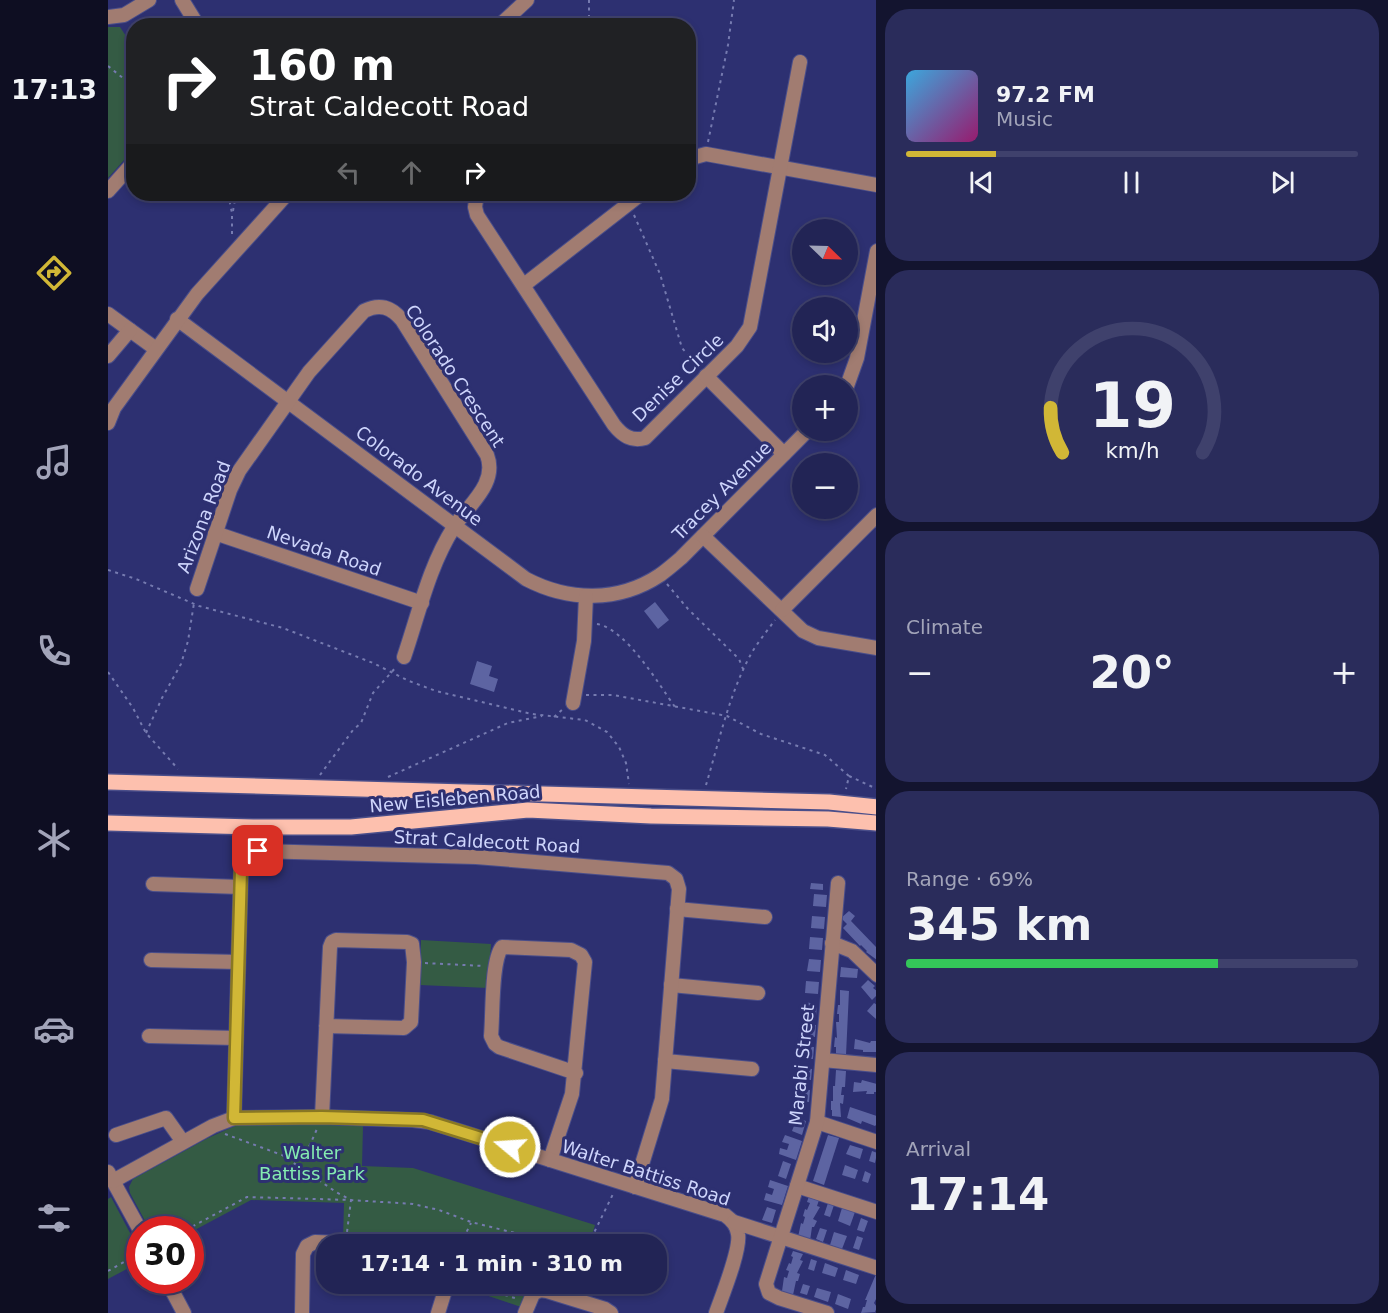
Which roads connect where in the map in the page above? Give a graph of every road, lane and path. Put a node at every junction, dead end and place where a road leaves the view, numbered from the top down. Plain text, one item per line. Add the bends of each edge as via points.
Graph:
1 (149, 0) edge
2 (182, 0) edge
3 (527, 0) edge
4 (589, 0) edge
5 (734, 0) edge
6 (108, 17) edge
7 (193, 18) edge
8 (508, 18) edge
9 (589, 18) edge
10 (800, 62) dead end
11 (108, 66) edge
12 (126, 81) edge
13 (706, 154) junction
14 (696, 157) edge
15 (780, 167) junction
16 (126, 171) edge
17 (876, 184) edge
18 (108, 191) edge
19 (229, 201) edge
20 (235, 201) edge
21 (281, 201) edge
22 (476, 201) edge
23 (629, 202) joint
24 (232, 213) junction
25 (876, 251) edge
26 (233, 254) junction
27 (524, 285) junction
28 (108, 314) edge
29 (177, 319) junction
30 (870, 321) edge
31 (130, 330) junction
32 (156, 349) junction
33 (108, 356) edge
34 (852, 375) edge
35 (706, 376) junction
36 (289, 401) junction
37 (111, 407) edge
38 (108, 423) edge
39 (797, 441) edge
40 (784, 454) junction
41 (876, 515) edge
42 (455, 525) junction
43 (215, 533) junction
44 (703, 536) junction
45 (108, 570) edge
46 (660, 575) junction
47 (196, 589) joint
48 (586, 596) junction
49 (422, 603) junction
50 (194, 604) junction
51 (782, 610) junction
52 (585, 622) junction
53 (876, 648) edge
54 (404, 657) joint
55 (743, 671) junction
56 (108, 672) edge
57 (392, 672) junction
58 (574, 699) joint
59 (675, 707) junction
60 (544, 716) junction
61 (727, 716) junction
62 (146, 733) junction
63 (178, 769) dead end
64 (849, 776) junction
65 (318, 778) dead end
66 (383, 780) dead end
67 (108, 782) edge
68 (629, 787) dead end
69 (705, 789) dead end
70 (876, 789) edge
71 (845, 795) dead end
72 (876, 807) edge
73 (108, 823) edge
74 (876, 823) edge
75 (838, 883) dead end
76 (153, 884) dead end
77 (240, 887) junction
78 (677, 909) junction
79 (765, 917) dead end
80 (832, 943) junction
81 (151, 960) dead end
82 (238, 962) junction
83 (414, 962) junction
84 (495, 967) junction
85 (876, 975) edge
86 (671, 985) junction
87 (758, 993) dead end
88 (326, 1026) junction
89 (149, 1036) dead end
90 (236, 1038) junction
91 (823, 1060) junction
92 (665, 1061) junction
93 (876, 1065) edge
94 (752, 1069) dead end
95 (576, 1073) junction
96 (322, 1117) junction
97 (234, 1118) junction
98 (817, 1122) junction
99 (213, 1126) junction
100 (116, 1135) dead end
101 (183, 1142) junction
102 (876, 1142) edge
103 (550, 1160) junction
104 (300, 1167) junction
105 (111, 1177) edge
106 (618, 1182) junction
107 (797, 1186) junction
108 (636, 1187) junction
109 (351, 1200) junction
110 (876, 1212) edge
111 (132, 1216) edge
112 (204, 1220) edge
113 (471, 1222) junction
114 (734, 1222) junction
115 (345, 1234) edge
116 (465, 1234) edge
117 (519, 1234) edge
118 (593, 1234) edge
119 (780, 1237) junction
120 (316, 1242) edge
121 (126, 1261) edge
122 (876, 1268) edge
123 (108, 1271) edge
124 (174, 1294) edge
125 (444, 1294) edge
126 (494, 1294) edge
127 (780, 1306) edge
128 (527, 1307) edge
129 (184, 1313) edge
130 (302, 1313) edge
131 (438, 1313) edge
132 (611, 1313) edge
133 (716, 1313) edge
134 (827, 1313) edge

1 - 6 street via 124,15
2 - 7 street
3 - 8 street
4 - 9 path
5 - 13 path
10 - 15 street, Denise Circle
11 - 12 path
13 - 14 street
13 - 15 street
15 - 17 street
15 - 35 street, Denise Circle via 750,327 737,346
16 - 18 street
19 - 24 path
20 - 24 path
21 - 26 street
22 - 27 street via 477,215
23 - 27 street
23 - 35 path via 660,274 682,348
24 - 26 path
25 - 30 street
26 - 29 street
27 - 35 street, Denise Circle via 625,437 645,438
28 - 31 street
29 - 32 street
29 - 36 street, Colorado Avenue
30 - 34 street
31 - 32 street
31 - 33 street
32 - 37 street
35 - 40 street
36 - 42 street, Colorado Avenue
36 - 42 street, Colorado Crescent via 309,372 364,311 380,306 395,312 491,465 485,485
36 - 43 street, Arizona Road via 239,471
37 - 38 street
39 - 40 street, Tracey Avenue
40 - 44 street, Tracey Avenue
41 - 51 street
42 - 48 street, Colorado Avenue via 526,579 543,588
42 - 49 street, Colorado Crescent via 437,558
43 - 47 street, Arizona Road
43 - 49 street, Nevada Road
44 - 46 street, Tracey Avenue
44 - 51 street
45 - 50 path
46 - 48 street, Colorado Avenue via 628,590
46 - 55 path via 688,609 739,658
47 - 50 path
48 - 52 street
49 - 54 street, Colorado Crescent
50 - 57 path via 283,628
50 - 62 path via 181,664
51 - 53 street via 810,635
51 - 55 path
52 - 58 street
52 - 59 path via 606,626 638,654
54 - 57 path
55 - 61 path
56 - 62 path
57 - 60 path via 436,691
57 - 65 path via 373,693 361,723
58 - 59 path via 612,695
59 - 61 path
60 - 66 path via 508,723
60 - 68 path via 585,720 607,732 626,763
61 - 64 path via 761,734 825,755
61 - 69 path
62 - 63 path
64 - 70 path
64 - 71 path
67 - 72 main road, New Eisleben Road via 829,802
73 - 74 main road, New Eisleben Road via 351,827 528,810
75 - 80 street, Marabi Street
76 - 77 street
77 - 78 street, Strat Caldecott Road via 243,860 258,851 476,857 668,873 678,884
77 - 82 street, Strat Caldecott Road
78 - 79 street
78 - 86 street, Strat Caldecott Road
80 - 85 street via 852,951
80 - 91 street, Marabi Street
81 - 82 street
82 - 90 street, Strat Caldecott Road
83 - 84 path
83 - 88 street via 411,1022 406,1027
83 - 88 street via 412,944 407,942 332,942
84 - 95 street via 491,1036 495,1044
84 - 95 street via 505,946 571,950 581,955 585,966
86 - 87 street
86 - 92 street, Strat Caldecott Road
88 - 96 street
89 - 90 street
90 - 97 street, Strat Caldecott Road
91 - 93 street
91 - 98 street, Marabi Street
92 - 94 street
92 - 108 street, Strat Caldecott Road via 661,1105
95 - 103 street
96 - 97 street, Walter Battiss Road
96 - 103 street, Walter Battiss Road via 423,1120
96 - 104 path
97 - 99 street, Walter Battiss Road
98 - 102 street
98 - 107 street, Marabi Street
99 - 101 street, Walter Battiss Road
99 - 104 path via 229,1137 282,1155
100 - 101 street via 166,1118
101 - 105 street, Walter Battiss Road
103 - 106 street, Walter Battiss Road
104 - 109 path
105 - 111 street
106 - 108 street, Walter Battiss Road
106 - 118 path
107 - 110 street
107 - 119 street, Marabi Street
108 - 114 street, Walter Battiss Road via 725,1215
109 - 112 path via 247,1197
109 - 113 path via 413,1204
109 - 115 path
113 - 116 path
113 - 117 path
114 - 119 street
114 - 133 street, Walter Battiss Road via 738,1244
119 - 122 street
119 - 127 street, Marabi Street via 766,1281 769,1293
120 - 130 street via 305,1250
121 - 123 path
124 - 129 street
125 - 131 street
126 - 128 path
127 - 134 street
128 - 132 street via 532,1294 544,1290

